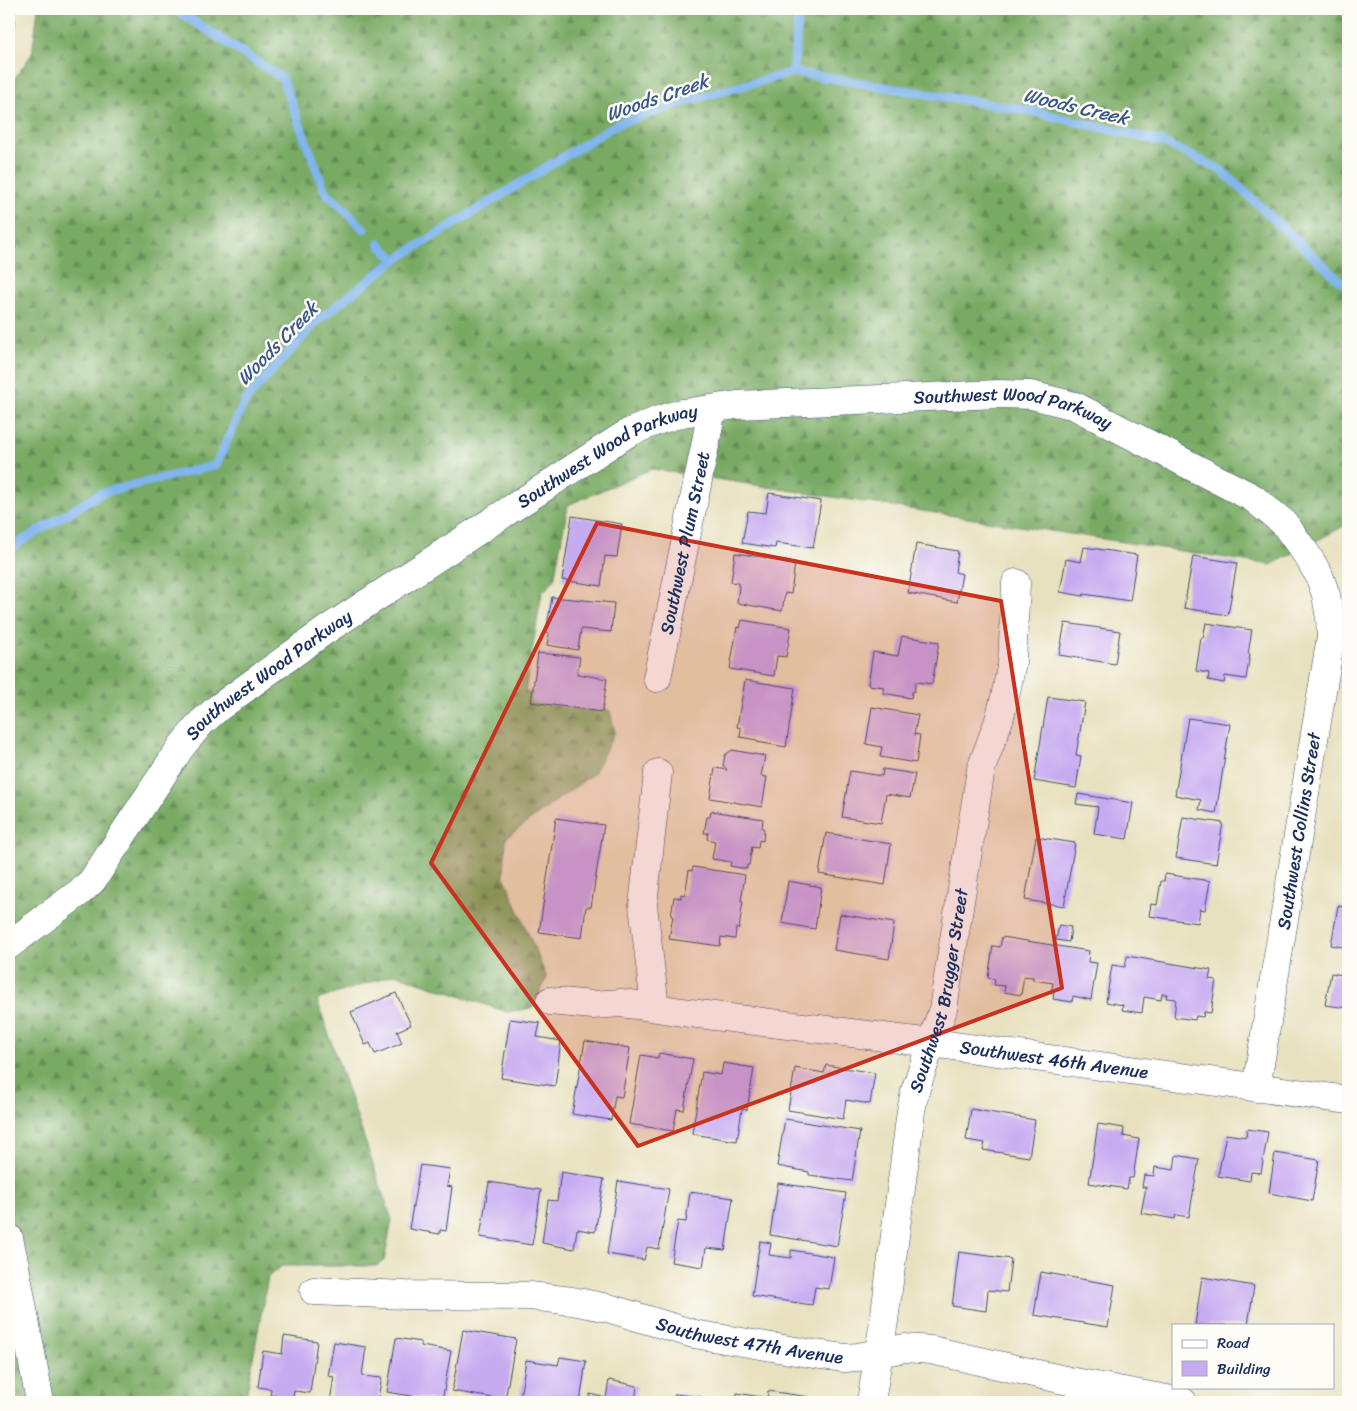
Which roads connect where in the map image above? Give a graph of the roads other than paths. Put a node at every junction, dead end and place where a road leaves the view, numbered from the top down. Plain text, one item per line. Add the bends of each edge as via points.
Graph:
1 (712, 409) junction
2 (1319, 575) joint
3 (1016, 583) dead end
4 (657, 678) dead end
5 (658, 773) dead end
6 (9, 945) edge
7 (550, 1001) dead end
8 (655, 1008) junction
9 (932, 1043) junction
10 (1256, 1088) junction
11 (1348, 1100) edge
12 (9, 1238) edge
13 (314, 1291) dead end
14 (879, 1353) junction
15 (40, 1402) edge
16 (871, 1402) edge
17 (1183, 1402) edge

1 - 2 street, Southwest Wood Parkway via 737,405 998,394 1031,395 1075,406 1253,498 1284,523
1 - 4 street, Southwest Plum Street
1 - 6 street, Southwest Wood Parkway via 682,413 628,434 326,630 218,708 177,753 92,881
2 - 10 street, Southwest Collins Street via 1326,595 1331,638
3 - 9 street, Southwest Brugger Street via 1012,662 999,720 981,769 943,1009
5 - 8 street via 644,905
7 - 8 street, Southwest 46th Avenue via 593,1005 621,1003
8 - 9 street, Southwest 46th Avenue
9 - 10 street, Southwest 46th Avenue
9 - 14 street, Southwest Brugger Street via 911,1111
10 - 11 street, Southwest 46th Avenue
12 - 15 street
13 - 14 street, Southwest 47th Avenue via 530,1296 608,1308 719,1339 845,1358
14 - 16 street, Southwest Brugger Street
14 - 17 street, Southwest 47th Avenue via 905,1348 931,1350

